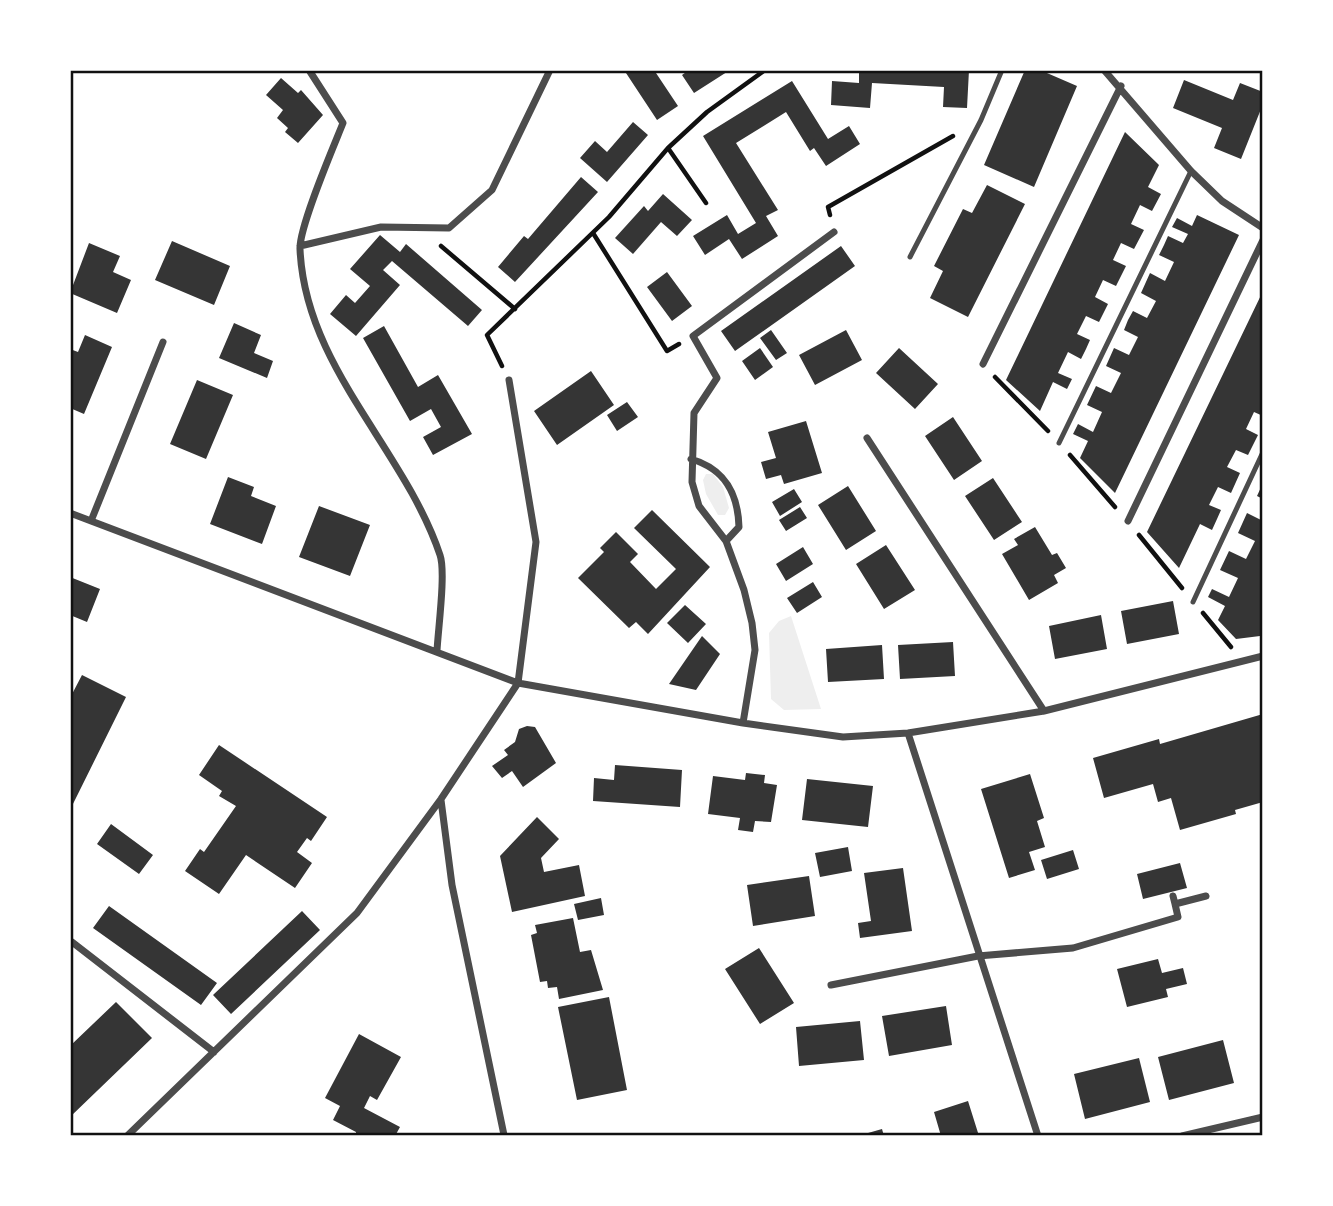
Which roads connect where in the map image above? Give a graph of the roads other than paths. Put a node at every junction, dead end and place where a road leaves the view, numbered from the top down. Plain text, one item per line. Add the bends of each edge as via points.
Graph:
1 (309, 70) edge
2 (550, 70) edge
3 (1002, 70) edge
4 (1104, 70) edge
5 (1121, 86) junction
6 (1191, 171) junction
7 (1263, 228) edge
8 (834, 232) road end
9 (1263, 240) edge
10 (300, 246) junction
11 (911, 257) dead end
12 (163, 342) dead end
13 (983, 364) dead end
14 (509, 380) road end
15 (867, 438) dead end
16 (1059, 443) dead end
17 (1263, 452) edge
18 (691, 458) junction
19 (70, 513) edge
20 (91, 521) junction
21 (1128, 522) dead end
22 (726, 541) junction
23 (1193, 602) dead end
24 (437, 651) junction
25 (1263, 656) edge
26 (518, 683) junction
27 (1044, 711) junction
28 (743, 723) junction
29 (908, 733) junction
30 (441, 799) junction
31 (1206, 896) dead end
32 (72, 942) edge
33 (978, 956) junction
34 (831, 985) dead end
35 (215, 1052) junction
36 (1263, 1117) edge
37 (127, 1136) edge
38 (504, 1136) edge
39 (1038, 1136) edge
40 (1182, 1136) edge

1 - 10 street via 343,123
2 - 10 street via 492,190 449,228 382,227
3 - 11 lane
4 - 5 street
5 - 6 street
5 - 13 street
6 - 7 street via 1222,201
6 - 16 lane
8 - 18 street via 693,336 717,378 694,413
9 - 21 street
10 - 24 street via 306,289 324,348 406,484 441,558
12 - 20 street
14 - 26 street via 537,542
15 - 27 street
17 - 23 lane
18 - 22 street via 699,506
18 - 22 street via 708,464 729,484 739,527
19 - 20 street
20 - 24 street
22 - 28 street via 744,590 755,650
24 - 26 street
25 - 27 street
26 - 28 street
26 - 30 street
27 - 29 street
28 - 29 street via 843,737
29 - 33 street
30 - 35 street via 357,913
30 - 38 street via 452,885
31 - 33 street via 1174,900 1178,917 1073,948
32 - 35 street
33 - 34 street
33 - 39 street
35 - 37 street
36 - 40 street

